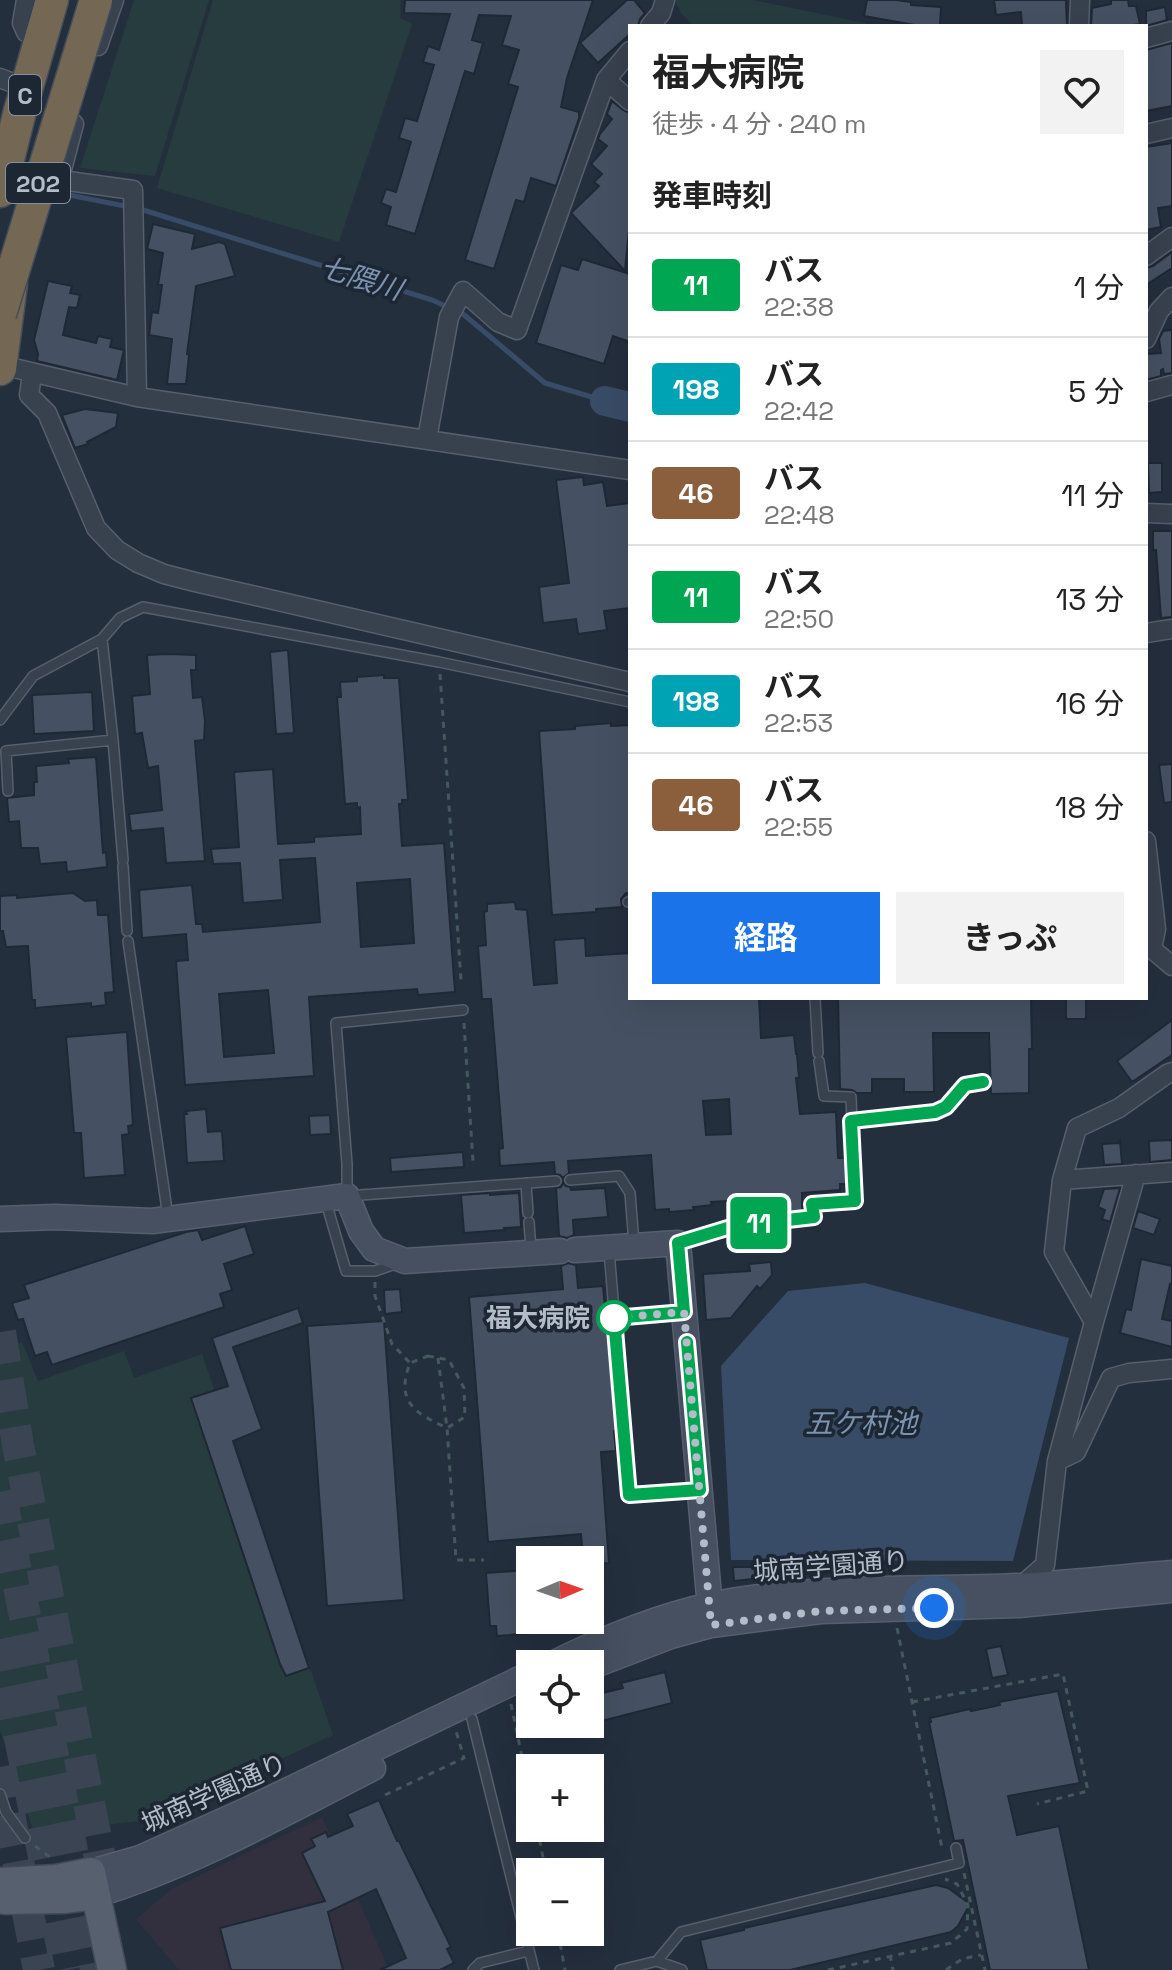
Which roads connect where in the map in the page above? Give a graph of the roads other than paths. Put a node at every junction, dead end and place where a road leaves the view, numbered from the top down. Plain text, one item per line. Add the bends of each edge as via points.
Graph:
1 (80, 0) edge
2 (93, 0) edge
3 (114, 0) edge
4 (665, 0) edge
5 (1080, 0) edge
6 (33, 6) edge
7 (652, 24) edge
8 (1079, 24) edge
9 (1172, 31) edge
10 (1148, 37) edge
11 (628, 53) edge
12 (606, 80) junction
13 (9, 81) edge
14 (628, 99) edge
15 (1172, 128) edge
16 (1148, 134) edge
17 (0, 159) edge
18 (0, 191) edge
19 (1172, 237) edge
20 (1148, 255) edge
21 (1172, 297) edge
22 (0, 312) edge
23 (1148, 335) edge
24 (0, 366) edge
25 (32, 374) junction
26 (1172, 385) edge
27 (1148, 391) edge
28 (137, 397) junction
29 (427, 439) junction
30 (628, 470) edge
31 (1148, 513) edge
32 (1172, 514) edge
33 (1172, 629) edge
34 (1148, 633) edge
35 (102, 639) junction
36 (628, 682) edge
37 (628, 702) edge
38 (0, 720) edge
39 (113, 740) junction
40 (8, 791) dead end
41 (1148, 859) edge
42 (1172, 966) edge
43 (815, 1000) edge
44 (463, 1010) road end
45 (1172, 1072) edge
46 (983, 1082) dead end
47 (851, 1121) junction
48 (1172, 1172) edge
49 (1136, 1174) junction
50 (570, 1180) dead end
51 (1062, 1180) junction
52 (556, 1181) dead end
53 (526, 1183) junction
54 (336, 1198) junction
55 (0, 1219) edge
56 (167, 1219) junction
57 (678, 1243) junction
58 (634, 1246) junction
59 (608, 1248) junction
60 (531, 1253) junction
61 (405, 1261) junction
62 (684, 1312) junction
63 (614, 1318) junction
64 (1094, 1322) junction
65 (1172, 1369) edge
66 (1057, 1461) junction
67 (700, 1490) junction
68 (1172, 1573) edge
69 (1021, 1586) junction
70 (1172, 1590) edge
71 (710, 1616) junction
72 (581, 1650) edge
73 (604, 1662) edge
74 (516, 1681) edge
75 (516, 1698) edge
76 (463, 1723) junction
77 (0, 1794) edge
78 (25, 1838) road end
79 (953, 1847) road end
80 (0, 1882) edge
81 (94, 1884) junction
82 (0, 1900) edge
83 (528, 1951) junction
84 (657, 1961) junction
85 (112, 1970) edge
86 (473, 1970) edge
87 (534, 1970) edge
88 (620, 1970) edge
89 (682, 1970) edge

1 - 22 highway, C, bridge via 45,116
2 - 22 highway, bridge
2 - 24 highway, 202 via 13,271
3 - 28 street via 60,177 133,190
4 - 7 street
5 - 8 street
6 - 13 highway, 202
6 - 18 highway, C via 20,111
9 - 10 street
11 - 12 street
12 - 14 street
12 - 29 street via 517,330 498,322 463,291 449,317
13 - 17 highway, 202
15 - 16 street
19 - 20 street
21 - 23 street
24 - 25 street
25 - 28 street
25 - 36 street via 29,395 47,413 96,528 138,563 195,582
26 - 27 street
28 - 29 street
29 - 30 street
31 - 32 street
33 - 34 street
35 - 37 lane via 120,618 143,607
35 - 38 lane via 33,676
35 - 39 lane
39 - 40 lane via 6,751
39 - 56 lane via 128,936
41 - 42 street via 1156,929 1152,949
43 - 47 lane via 824,1096 851,1097
44 - 54 lane via 336,1023 347,1164
45 - 51 street via 1119,1108 1077,1128
46 - 47 lane via 965,1085 935,1112
47 - 57 lane via 855,1201 812,1204 814,1217 734,1226
48 - 49 street
49 - 51 street
49 - 64 street
50 - 58 lane via 619,1176 630,1193
51 - 64 street via 1054,1252
52 - 53 lane
53 - 54 lane
53 - 60 lane
54 - 56 street
54 - 61 street via 374,1249
54 - 61 lane via 346,1271 375,1271
55 - 56 street
57 - 58 street
57 - 62 street
58 - 59 street
59 - 60 street
59 - 63 lane
60 - 61 street
62 - 63 lane
62 - 67 street
63 - 67 lane via 629,1495
64 - 66 street
65 - 66 street via 1111,1378 1076,1452
66 - 69 street via 1045,1565
67 - 71 street
68 - 69 street, 城南学園通り
69 - 71 street, 城南学園通り via 819,1591 741,1600
70 - 71 street, 城南学園通り via 1019,1605
71 - 72 street, 城南学園通り via 664,1617
71 - 73 street, 城南学園通り
74 - 81 street, 城南学園通り
75 - 76 street, 城南学園通り
76 - 81 street, 城南学園通り via 154,1875
76 - 83 lane
77 - 78 lane
79 - 84 lane via 959,1863 681,1932
80 - 81 main road via 56,1879
81 - 82 main road via 63,1899
81 - 85 main road
83 - 86 lane via 480,1963
83 - 87 lane
84 - 88 lane
84 - 89 lane

